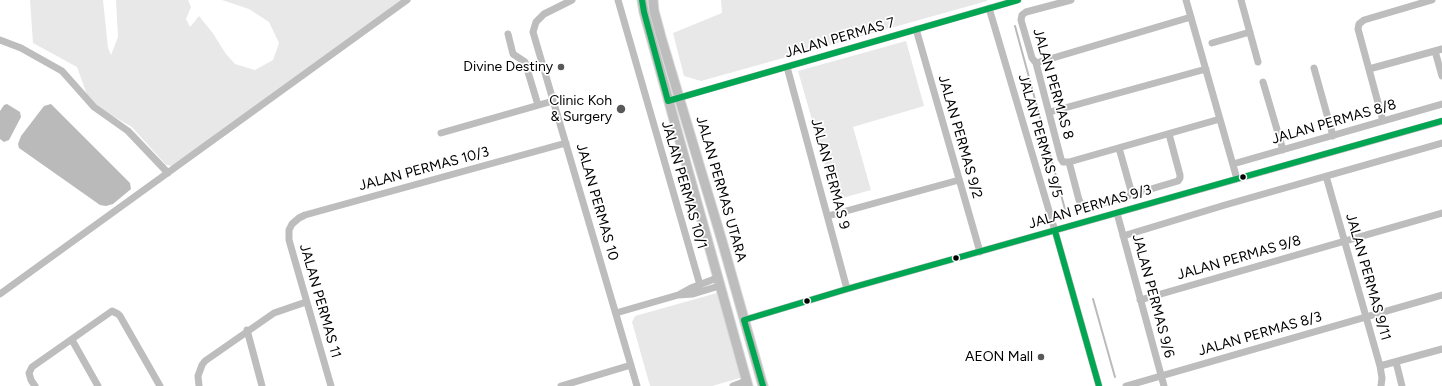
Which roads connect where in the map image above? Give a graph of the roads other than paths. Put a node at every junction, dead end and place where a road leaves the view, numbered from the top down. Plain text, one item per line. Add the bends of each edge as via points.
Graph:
1 (407, 0) edge
2 (572, 0) edge
3 (618, 0) edge
4 (642, 0) edge
5 (653, 0) edge
6 (1018, 0) edge
7 (1071, 0) edge
8 (1186, 0) edge
9 (1241, 0) edge
10 (1432, 0) edge
11 (989, 8) junction
12 (1191, 17) junction
13 (916, 29) junction
14 (1250, 32) junction
15 (508, 34) dead end
16 (0, 40) edge
17 (1212, 42) dead end
18 (1439, 50) edge
19 (1258, 62) dead end
20 (1036, 63) junction
21 (788, 67) junction
22 (1314, 68) dead end
23 (1206, 69) junction
24 (1369, 69) junction
25 (1442, 76) edge
26 (1264, 82) dead end
27 (679, 98) junction
28 (553, 101) junction
29 (668, 101) junction
30 (1442, 104) edge
31 (538, 105) junction
32 (1050, 112) junction
33 (1220, 119) junction
34 (1383, 121) junction
35 (1442, 121) edge
36 (441, 133) dead end
37 (1168, 134) junction
38 (1333, 136) junction
39 (566, 143) junction
40 (1442, 143) edge
41 (1119, 148) junction
42 (1283, 150) junction
43 (1066, 162) junction
44 (1233, 164) junction
45 (168, 173) junction
46 (1326, 176) junction
47 (1237, 179) junction
48 (959, 180) junction
49 (706, 187) junction
50 (694, 191) junction
51 (1132, 194) junction
52 (1117, 213) junction
53 (1442, 213) edge
54 (828, 216) junction
55 (292, 224) joint
56 (1055, 230) junction
57 (1123, 236) junction
58 (1344, 242) junction
59 (980, 252) junction
60 (718, 282) junction
61 (700, 285) junction
62 (302, 289) junction
63 (847, 289) junction
64 (0, 294) edge
65 (678, 295) junction
66 (1442, 295) edge
67 (1140, 300) junction
68 (306, 302) junction
69 (293, 306) junction
70 (616, 313) junction
71 (310, 316) junction
72 (1366, 317) junction
73 (744, 320) junction
74 (247, 330) junction
75 (72, 340) junction
76 (1442, 349) edge
77 (1396, 362) junction
78 (631, 366) junction
79 (1380, 366) junction
80 (1161, 376) junction
81 (747, 384) edge
82 (34, 386) edge
83 (98, 386) edge
84 (160, 386) edge
85 (199, 386) edge
86 (262, 386) edge
87 (331, 386) edge
88 (561, 386) edge
89 (637, 386) edge
90 (733, 386) edge
91 (763, 386) edge
92 (1099, 386) edge
93 (1126, 386) edge
94 (1164, 386) edge
95 (1381, 386) edge
96 (1402, 386) edge

1 - 45 street
2 - 28 street, JALAN PERMAS 10 via 544,14 536,22 533,32
3 - 61 street, JALAN PERMAS 10/1
4 - 29 main road, JALAN PERMAS UTARA
5 - 27 main road, JALAN PERMAS UTARA
6 - 11 street, JALAN PERMAS 7
7 - 20 street, JALAN PERMAS 8 via 1022,15 1021,20 1030,52
8 - 12 street
9 - 14 street
10 - 24 street via 1364,20 1359,24 1358,29
11 - 13 street, JALAN PERMAS 7
11 - 56 street, JALAN PERMAS 9/5
12 - 20 street
12 - 23 street
13 - 21 street, JALAN PERMAS 7
13 - 48 street, JALAN PERMAS 9/2
14 - 17 street
14 - 19 street
15 - 31 street via 513,54 525,62
16 - 45 street via 21,48 62,71 94,108 128,131
18 - 24 street
18 - 25 street
20 - 32 street, JALAN PERMAS 8
21 - 27 street, JALAN PERMAS 7
21 - 54 street, JALAN PERMAS 9
22 - 38 street
23 - 32 street
23 - 33 street
24 - 34 street
26 - 42 street
27 - 29 street, JALAN PERMAS 7
27 - 49 main road, JALAN PERMAS UTARA
28 - 31 street
28 - 39 street, JALAN PERMAS 10
29 - 50 main road, JALAN PERMAS UTARA
30 - 34 street, JALAN PERMAS 8/8
31 - 36 street
32 - 43 street, JALAN PERMAS 8 via 1059,152
33 - 37 street
33 - 44 street
34 - 38 street, JALAN PERMAS 8/8
35 - 47 street, JALAN PERMAS 9/3
37 - 41 street
37 - 51 street via 1180,178
38 - 42 street, JALAN PERMAS 8/8
39 - 55 street, JALAN PERMAS 10/3 via 306,215
39 - 70 street, JALAN PERMAS 10
40 - 46 street
41 - 43 street
41 - 51 street
42 - 44 street, JALAN PERMAS 8/8
43 - 51 street, JALAN PERMAS 8 via 1083,207
44 - 47 street
45 - 64 street
46 - 57 street
46 - 58 street, JALAN PERMAS 9/11
47 - 52 street, JALAN PERMAS 9/3
48 - 54 street
48 - 59 street, JALAN PERMAS 9/2
49 - 50 main road via 698,186
49 - 73 main road, JALAN PERMAS UTARA
50 - 60 main road, JALAN PERMAS UTARA
52 - 56 street, JALAN PERMAS 9/3
52 - 57 street, JALAN PERMAS 9/6
53 - 58 street, JALAN PERMAS 9/8
54 - 63 street, JALAN PERMAS 9
55 - 62 street, JALAN PERMAS 11 via 289,240
56 - 59 street, JALAN PERMAS 9/3
56 - 92 street, JALAN PERMAS 9/5
57 - 67 street, JALAN PERMAS 9/6
58 - 67 street, JALAN PERMAS 9/8
58 - 72 street, JALAN PERMAS 9/11
59 - 63 street, JALAN PERMAS 9/3
60 - 61 street
60 - 65 street via 693,294
60 - 81 main road, JALAN PERMAS UTARA
61 - 65 street
62 - 68 street, JALAN PERMAS 11
62 - 69 street
63 - 73 street, JALAN PERMAS 9/3
65 - 70 street
66 - 72 street, JALAN PERMAS 8/3
67 - 80 street, JALAN PERMAS 9/6
68 - 69 street
68 - 71 street, JALAN PERMAS 11
69 - 71 street
69 - 74 street via 274,312
70 - 78 street, JALAN PERMAS 10
71 - 87 street, JALAN PERMAS 11
72 - 79 street, JALAN PERMAS 9/11
72 - 80 street, JALAN PERMAS 8/3
73 - 91 main road, JALAN PERMAS UTARA
74 - 85 street via 205,361 198,376
74 - 86 street
75 - 82 street via 32,367 29,373
75 - 83 street
75 - 84 street via 109,312 115,312 120,316
76 - 77 street
77 - 79 street
77 - 96 street
78 - 88 street
78 - 89 street, JALAN PERMAS 10
79 - 95 street, JALAN PERMAS 9/11
80 - 93 street, JALAN PERMAS 8/3
80 - 94 street, JALAN PERMAS 9/6
81 - 90 street

